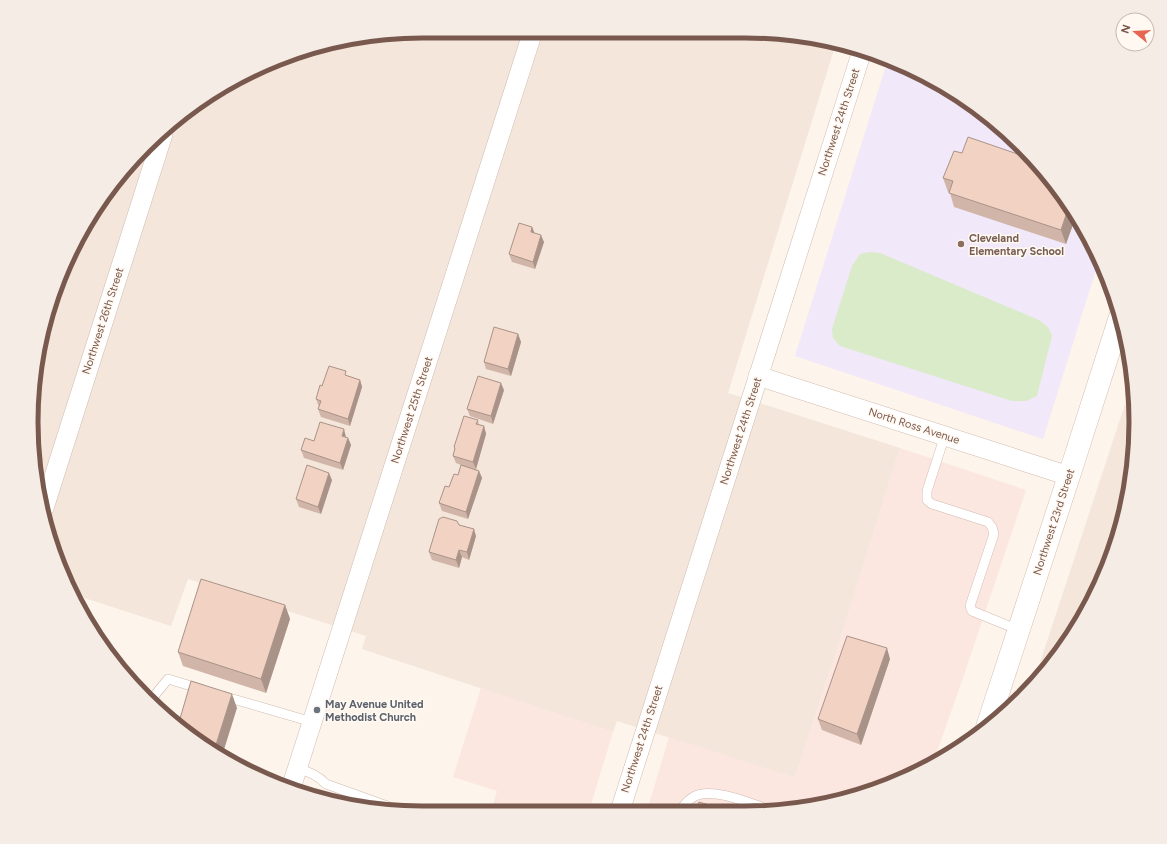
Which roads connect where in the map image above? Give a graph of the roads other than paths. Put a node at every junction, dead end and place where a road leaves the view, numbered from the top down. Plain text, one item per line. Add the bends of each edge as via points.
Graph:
1 (530, 38) edge
2 (860, 56) edge
3 (161, 140) edge
4 (1117, 327) edge
5 (758, 376) junction
6 (945, 435) junction
7 (1069, 476) junction
8 (46, 501) edge
9 (1019, 630) junction
10 (153, 697) edge
11 (990, 718) edge
12 (312, 722) junction
13 (297, 768) junction
14 (292, 784) edge
15 (381, 804) edge
16 (622, 806) edge
17 (683, 806) edge
18 (756, 806) edge

1 - 12 street, Northwest 25th Street
2 - 5 street, Northwest 24th Street
3 - 8 street, Northwest 26th Street
4 - 7 main road, Northwest 23rd Street
5 - 6 street, North Ross Avenue
5 - 16 street, Northwest 24th Street
6 - 7 street, North Ross Avenue
6 - 9 lane via 927,491 927,500 932,504 988,522 992,527 994,534 970,606 972,611
7 - 9 main road, Northwest 23rd Street
9 - 11 main road, Northwest 23rd Street
10 - 12 lane via 168,679
12 - 13 street, Northwest 25th Street
13 - 14 street, Northwest 25th Street
13 - 15 lane via 314,774 326,784
17 - 18 lane via 696,795 710,792

